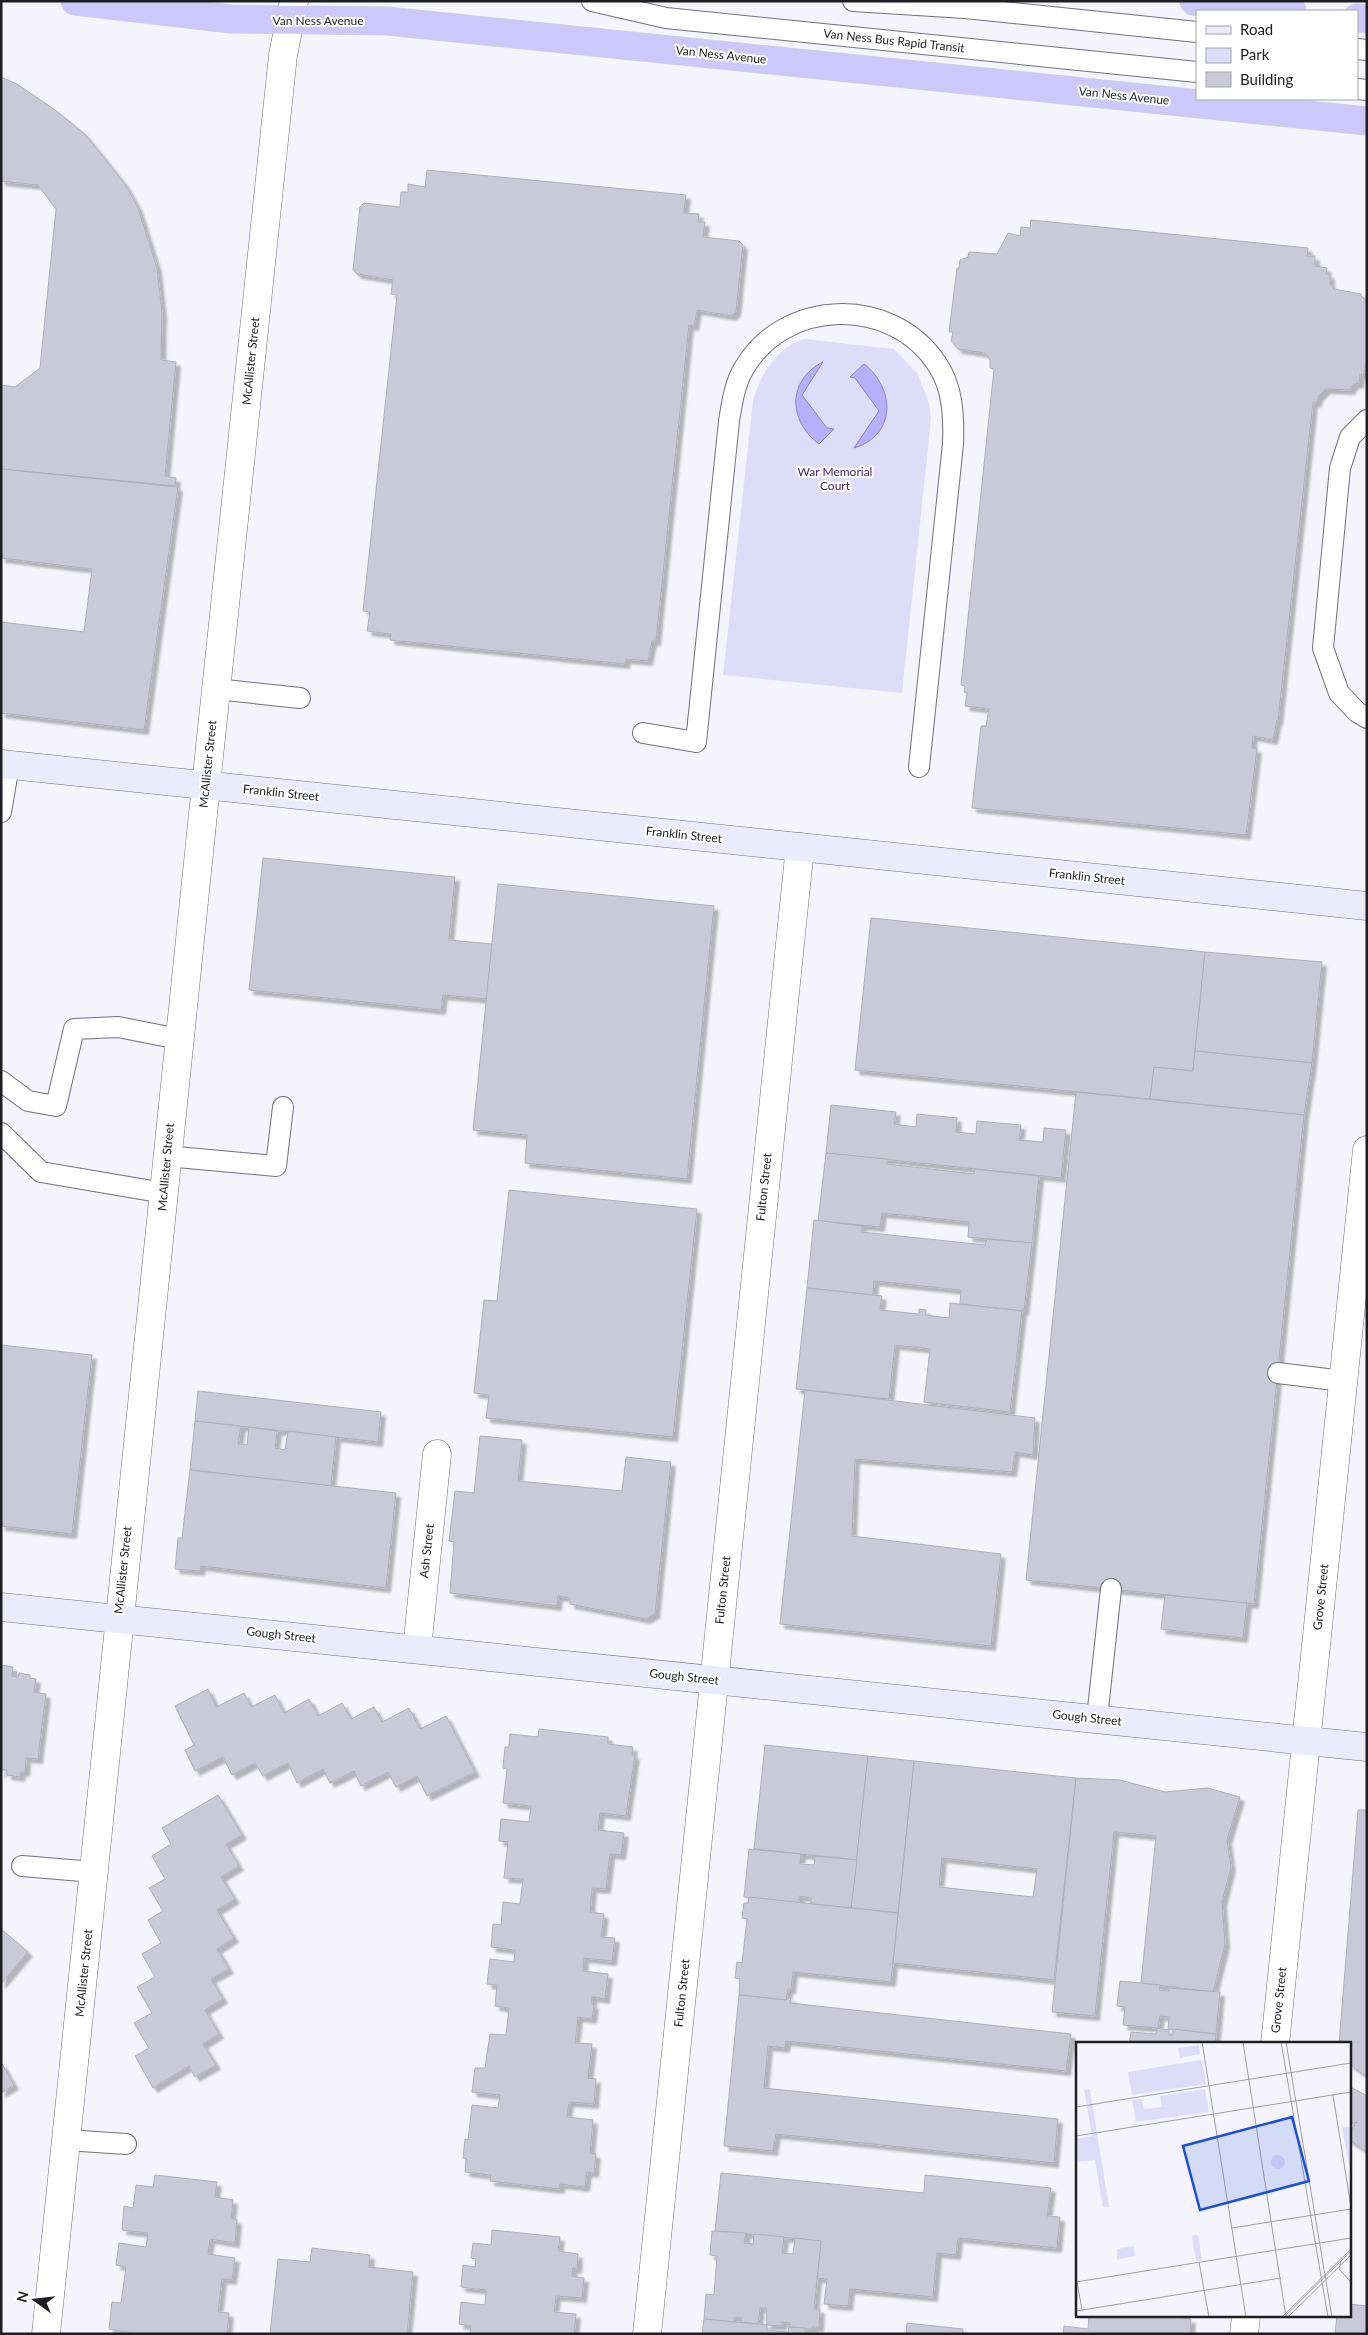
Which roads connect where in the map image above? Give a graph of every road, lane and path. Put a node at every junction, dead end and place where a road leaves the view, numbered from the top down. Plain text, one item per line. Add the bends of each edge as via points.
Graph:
1 (75, 1) edge
2 (592, 1) edge
3 (852, 1) edge
4 (1194, 1) edge
5 (1282, 10) edge
6 (292, 11) edge
7 (1196, 32) edge
8 (1196, 72) edge
9 (1367, 120) edge
10 (1367, 420) edge
11 (216, 689) junction
12 (300, 698) dead end
13 (1367, 718) edge
14 (643, 733) dead end
15 (5, 765) edge
16 (919, 767) dead end
17 (206, 785) junction
18 (1, 812) edge
19 (800, 847) junction
20 (1367, 906) edge
21 (179, 1039) junction
22 (1, 1081) edge
23 (283, 1107) dead end
24 (1, 1133) edge
25 (1367, 1150) edge
26 (166, 1156) junction
27 (164, 1193) junction
28 (1278, 1373) dead end
29 (1342, 1381) junction
30 (437, 1454) dead end
31 (1111, 1589) dead end
32 (1, 1607) edge
33 (118, 1619) junction
34 (416, 1649) junction
35 (715, 1679) junction
36 (1097, 1718) junction
37 (1306, 1741) junction
38 (1367, 1748) edge
39 (22, 1866) dead end
40 (94, 1872) junction
41 (1275, 2042) edge
42 (66, 2140) junction
43 (126, 2144) dead end
44 (1246, 2318) edge
45 (46, 2334) edge
46 (646, 2334) edge
47 (1244, 2334) edge

1 - 6 highway, Van Ness Avenue via 232,19
2 - 8 lane, Van Ness Bus Rapid Transit via 666,18
3 - 7 lane via 965,8
4 - 5 highway
6 - 9 highway, Van Ness Avenue
6 - 11 street, McAllister Street via 283,55
10 - 13 lane via 1350,437 1340,468 1323,648 1339,693
11 - 12 lane
11 - 17 street, McAllister Street
14 - 16 lane via 696,742 733,394 743,370 760,347 781,330 806,318 854,313 897,327 918,343 937,364 948,389 954,417
15 - 17 main road, Franklin Street
15 - 18 lane
17 - 19 main road, Franklin Street
17 - 21 street, McAllister Street
19 - 20 main road, Franklin Street
19 - 35 street, Fulton Street
21 - 22 lane via 118,1026 74,1029 56,1106 28,1101
21 - 26 street, McAllister Street
23 - 26 lane via 276,1166
24 - 27 lane via 41,1172
25 - 29 street, Grove Street
26 - 27 street, McAllister Street
27 - 33 street, McAllister Street
28 - 29 lane
29 - 37 street, Grove Street
30 - 34 street, Ash Street
31 - 36 lane
32 - 33 main road, Gough Street
33 - 34 main road, Gough Street
33 - 40 street, McAllister Street
34 - 35 main road, Gough Street
35 - 36 main road, Gough Street
35 - 46 street, Fulton Street
36 - 37 main road, Gough Street
37 - 38 main road, Gough Street
37 - 41 street, Grove Street
39 - 40 lane
40 - 42 street, McAllister Street
42 - 43 lane
42 - 45 street, McAllister Street
44 - 47 street

